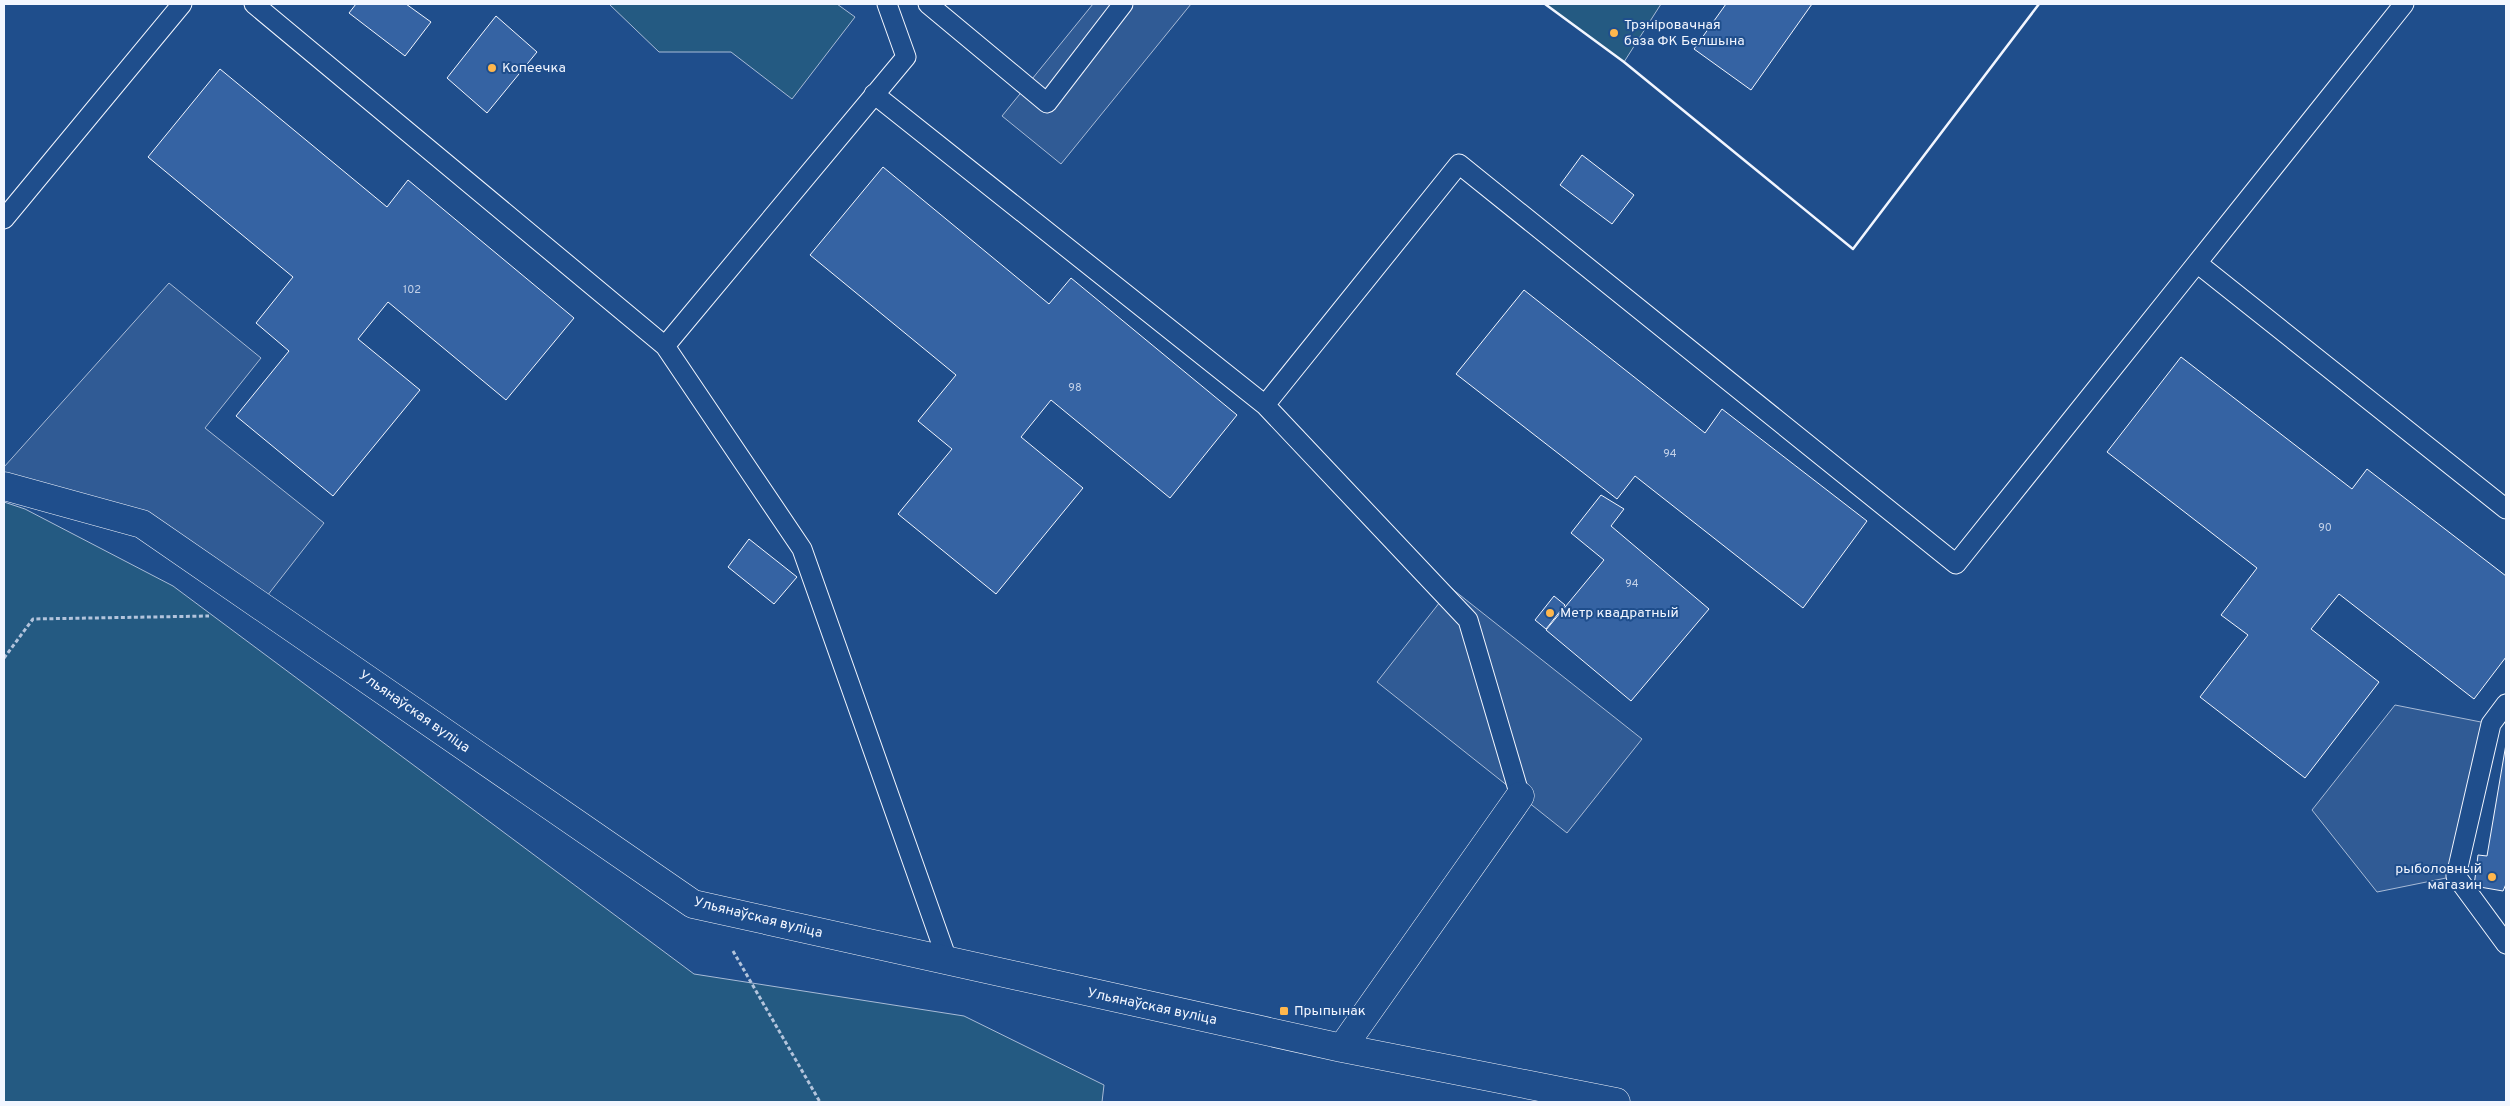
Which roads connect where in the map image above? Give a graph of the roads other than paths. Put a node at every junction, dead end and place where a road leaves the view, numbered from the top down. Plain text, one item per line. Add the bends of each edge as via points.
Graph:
1 (182, 4) edge
2 (254, 4) edge
3 (887, 4) edge
4 (928, 4) edge
5 (1123, 4) edge
6 (2404, 4) edge
7 (874, 94) junction
8 (4, 219) edge
9 (2197, 263) junction
10 (665, 346) junction
11 (1265, 405) junction
12 (4, 486) edge
13 (2506, 509) edge
14 (2506, 704) edge
15 (1520, 796) joint
16 (2506, 944) edge
17 (948, 962) junction
18 (1342, 1048) junction
19 (1616, 1102) edge

1 - 8 lane
2 - 10 lane
3 - 7 lane via 906,57
4 - 5 lane via 1047,103
6 - 9 lane
7 - 10 lane
7 - 11 lane
9 - 11 lane via 1956,564 1459,164
9 - 13 lane
10 - 17 lane via 802,549
11 - 15 lane via 1468,620
12 - 17 street, Ульянаўская вуліца via 142,524 692,904
14 - 16 lane via 2491,724 2456,876
15 - 18 street
17 - 18 street, Ульянаўская вуліца
18 - 19 street, Ульянаўская вуліца

